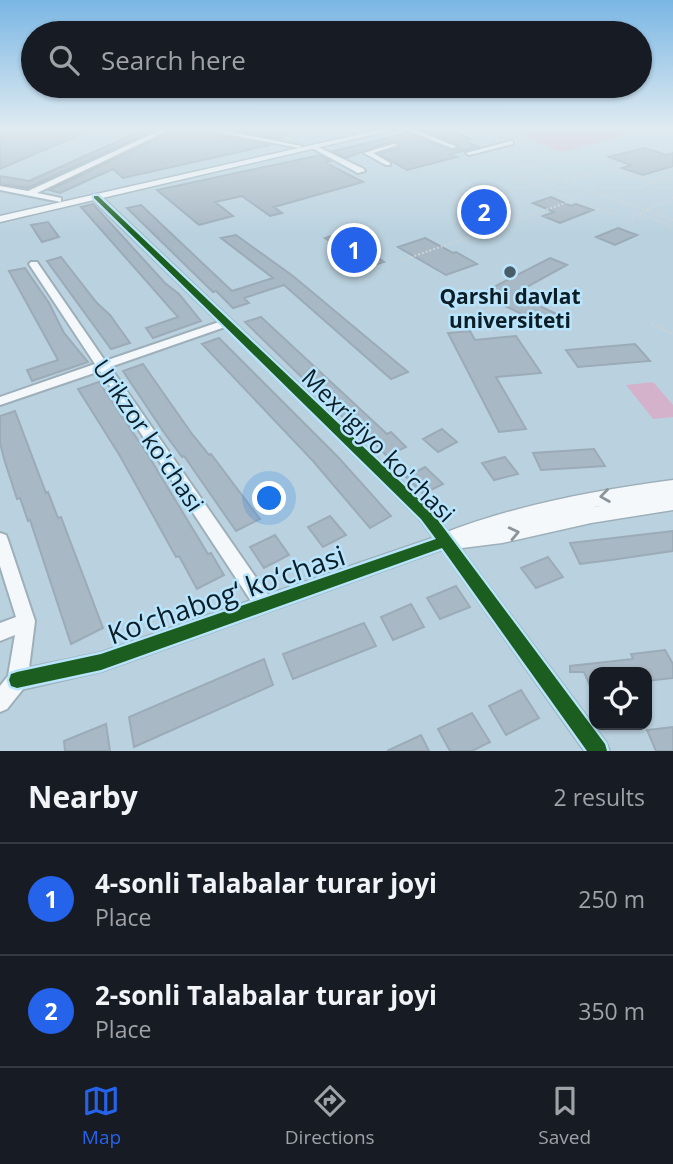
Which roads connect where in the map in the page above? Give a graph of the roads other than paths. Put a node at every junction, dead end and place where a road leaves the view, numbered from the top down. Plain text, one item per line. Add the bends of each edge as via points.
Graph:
1 (93, 164) edge
2 (218, 164) edge
3 (240, 164) edge
4 (347, 164) edge
5 (361, 171) dead end
6 (0, 188) edge
7 (29, 194) junction
8 (96, 197) junction
9 (58, 200) junction
10 (0, 213) edge
11 (0, 219) edge
12 (34, 264) dead end
13 (224, 324) junction
14 (102, 366) junction
15 (0, 401) edge
16 (673, 486) edge
17 (673, 502) edge
18 (0, 540) edge
19 (446, 541) junction
20 (264, 605) junction
21 (26, 621) junction
22 (0, 632) edge
23 (17, 680) junction
24 (0, 702) edge
25 (598, 751) edge

1 - 7 street
2 - 9 main road
3 - 8 main road
4 - 5 street
6 - 7 street
7 - 9 street
8 - 11 main road
8 - 13 street, Mexrigiyo ko'chasi
9 - 10 main road
12 - 14 street, Urikzor ko'chasi
13 - 14 street
13 - 19 street, Mexrigiyo ko'chasi via 426,515
14 - 15 street
14 - 20 street, Urikzor ko'chasi
16 -> 19 main road, Ko‘chabog‘ ko‘chasi via 503,519
19 -> 17 main road, Ko‘chabog‘ ko‘chasi via 502,535
18 - 21 street
19 - 20 street, Ko‘chabog‘ ko‘chasi
19 - 25 street, Mexrigiyo ko'chasi
20 - 23 street, Ko‘chabog‘ ko‘chasi via 101,662
21 - 22 street
21 - 23 street
23 - 24 street

